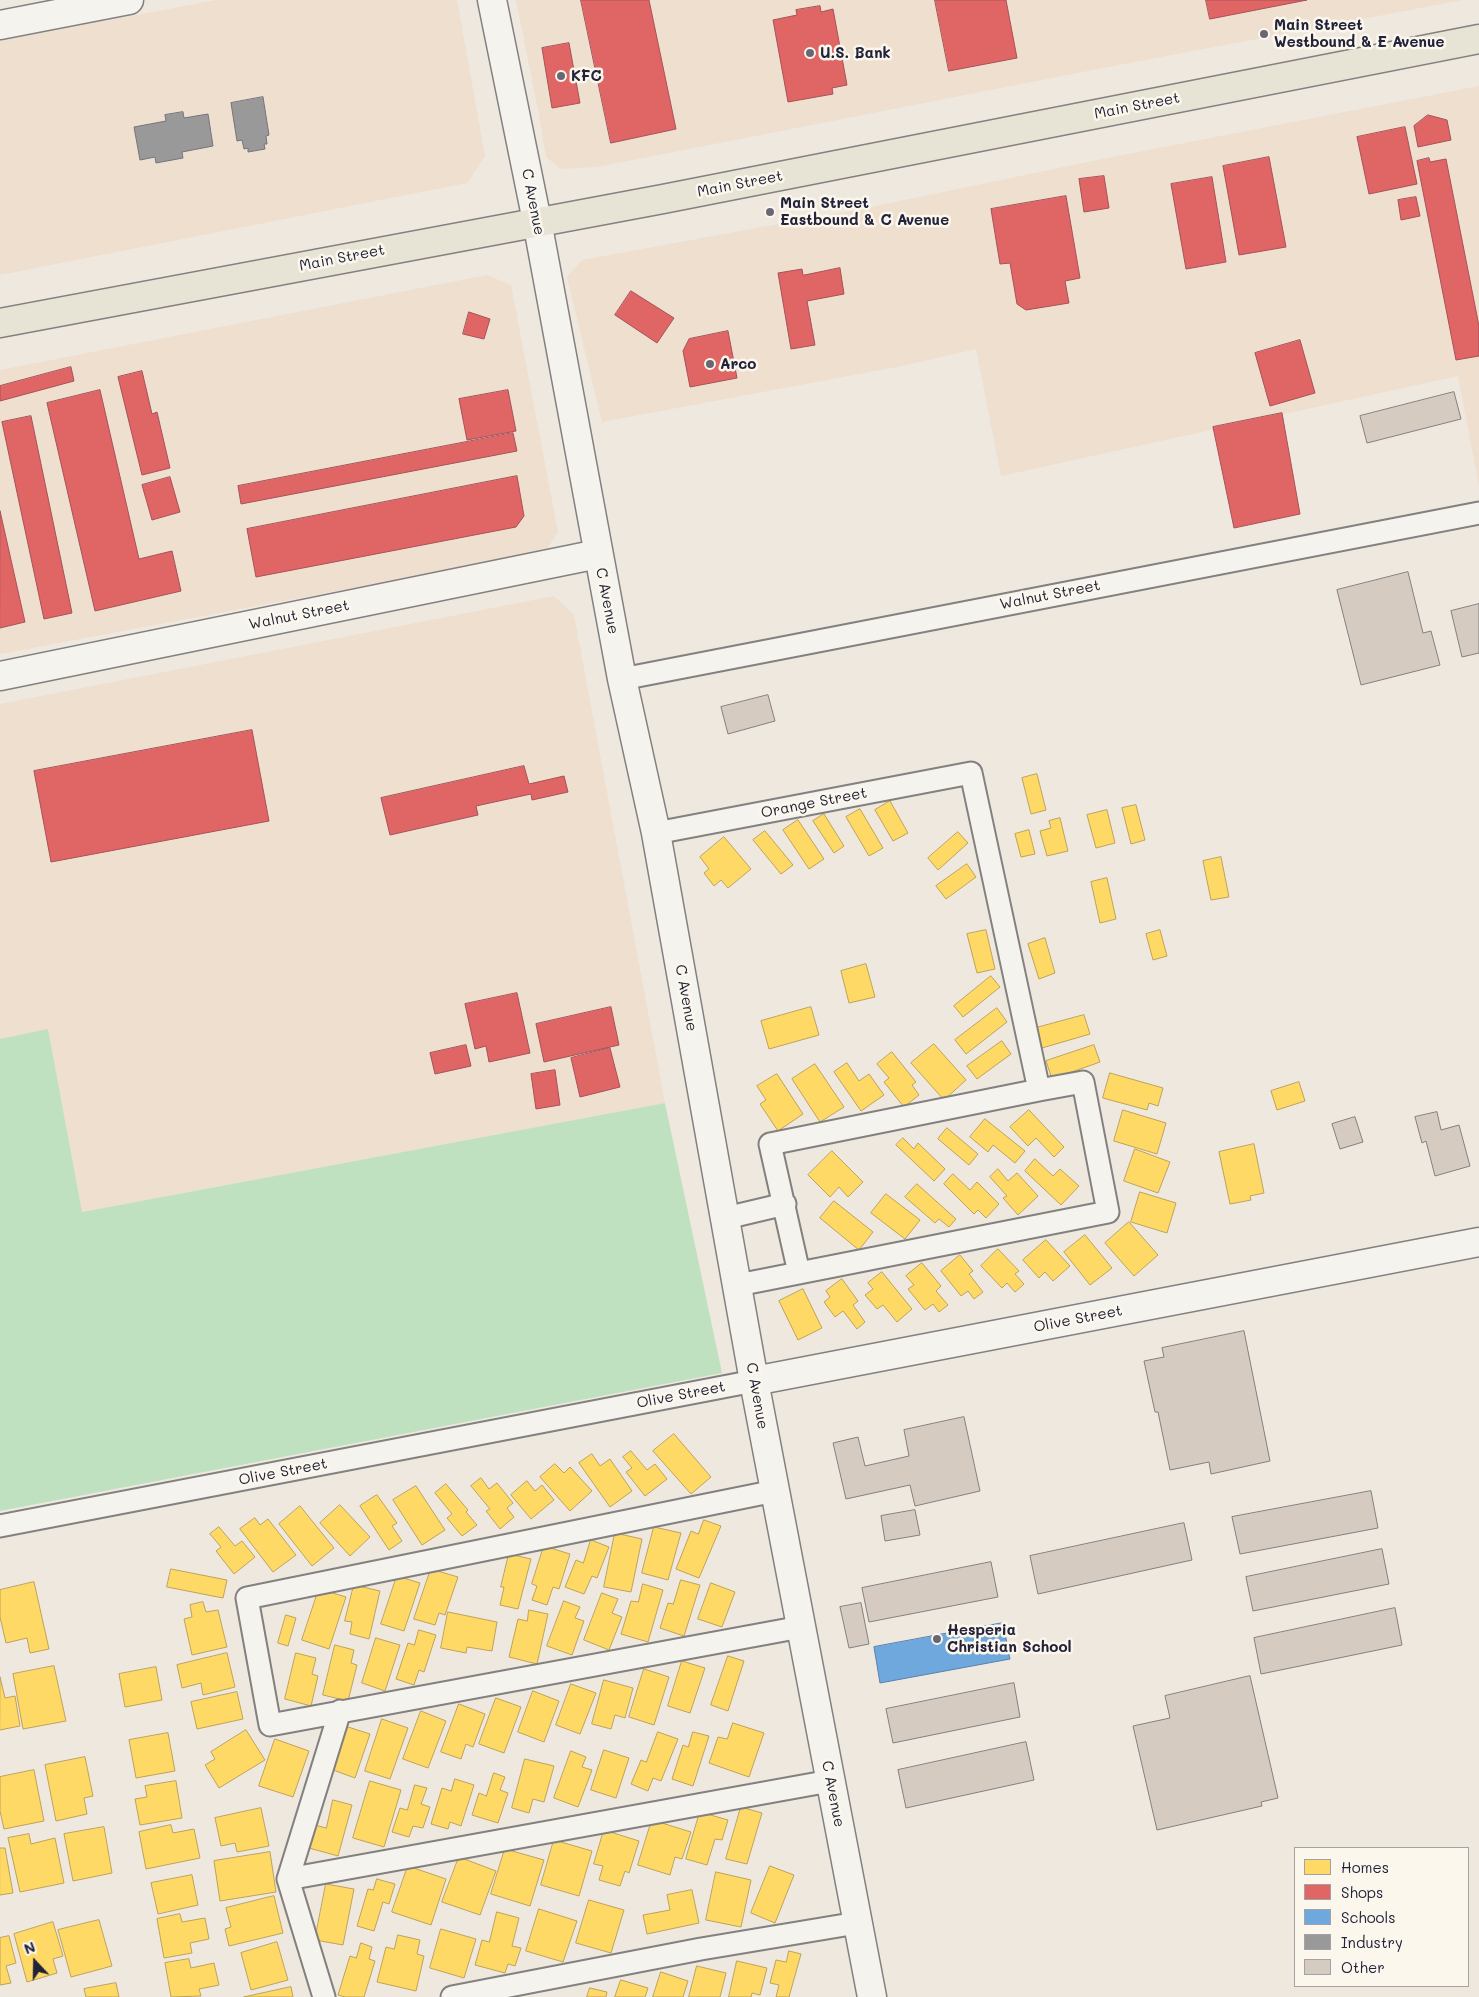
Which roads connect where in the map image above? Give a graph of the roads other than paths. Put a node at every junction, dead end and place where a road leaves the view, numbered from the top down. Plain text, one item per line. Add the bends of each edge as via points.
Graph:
1 (129, 0) edge
2 (492, 0) edge
3 (0, 26) edge
4 (1479, 39) edge
5 (537, 221) junction
6 (0, 323) edge
7 (1479, 513) edge
8 (598, 554) junction
9 (0, 676) edge
10 (622, 679) junction
11 (656, 833) junction
12 (1039, 1090) junction
13 (785, 1204) junction
14 (726, 1218) junction
15 (1479, 1242) edge
16 (799, 1272) junction
17 (738, 1285) junction
18 (754, 1381) junction
19 (775, 1491) junction
20 (0, 1526) edge
21 (801, 1627) junction
22 (340, 1711) junction
23 (830, 1781) junction
24 (288, 1880) junction
25 (858, 1923) junction
26 (324, 1997) edge
27 (452, 1997) edge
28 (872, 1997) edge

1 - 3 street
2 - 5 street, C Avenue
4 - 5 main road, Main Street
5 - 6 main road, Main Street
5 - 8 street, C Avenue
7 - 10 street, Walnut Street
8 - 9 street, Walnut Street
8 - 10 street, C Avenue
10 - 11 street, C Avenue
11 - 12 street, Orange Street via 971,774
11 - 14 street, C Avenue
12 - 13 street via 770,1144
12 - 16 street via 1083,1082 1108,1212
13 - 14 street
13 - 16 street
14 - 17 street, C Avenue
15 - 18 street, Olive Street
16 - 17 street
17 - 18 street, C Avenue
18 - 19 street, C Avenue
18 - 20 street, Olive Street
19 - 21 street, C Avenue
19 - 22 street via 247,1598 270,1725
21 - 22 street
21 - 23 street, C Avenue
22 - 24 street
23 - 24 street
23 - 25 street, C Avenue
24 - 26 street
25 - 27 street via 701,1948
25 - 28 street, C Avenue

